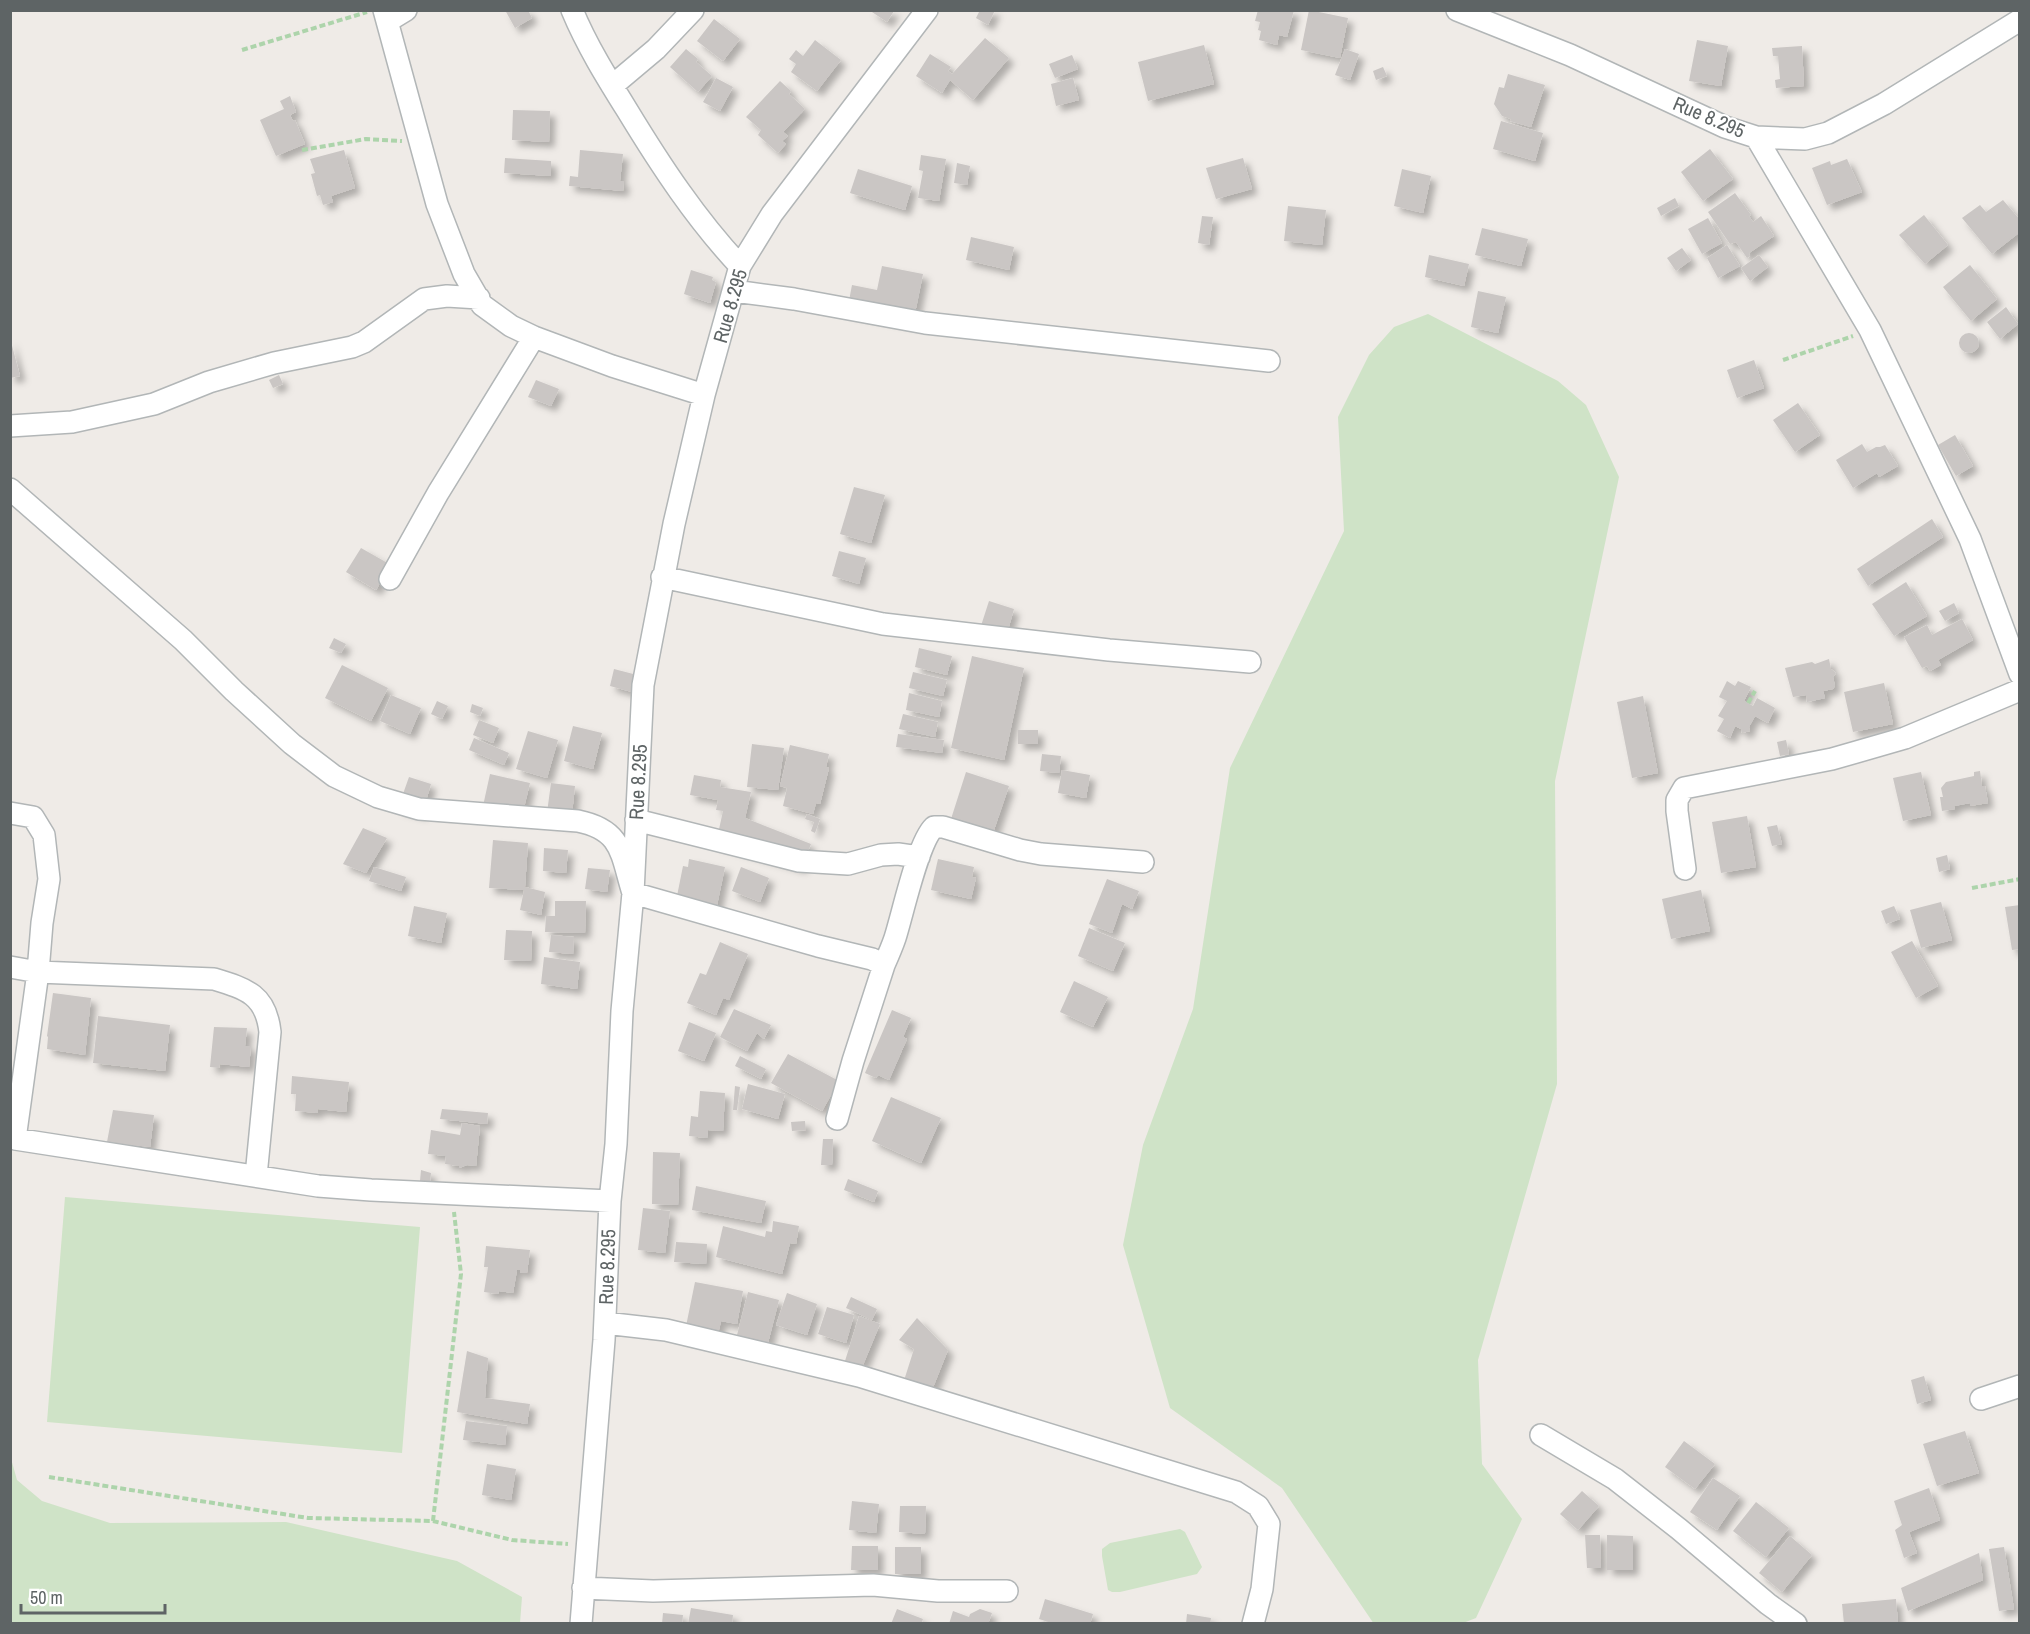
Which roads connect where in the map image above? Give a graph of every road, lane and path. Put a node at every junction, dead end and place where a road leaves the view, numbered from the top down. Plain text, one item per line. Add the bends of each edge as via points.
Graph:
1 (406, 10) edge
2 (572, 10) edge
3 (693, 10) edge
4 (927, 10) edge
5 (1457, 10) edge
6 (381, 14) edge
7 (2019, 20) edge
8 (242, 50) dead end
9 (612, 86) junction
10 (1756, 137) junction
11 (420, 142) junction
12 (302, 150) dead end
13 (740, 266) junction
14 (734, 291) junction
15 (479, 298) junction
16 (1870, 330) junction
17 (534, 337) junction
18 (1783, 360) dead end
19 (1269, 361) dead end
20 (704, 395) junction
21 (10, 426) edge
22 (10, 489) edge
23 (663, 577) junction
24 (390, 579) dead end
25 (2014, 644) edge
26 (1250, 662) dead end
27 (2019, 674) edge
28 (2019, 690) edge
29 (1755, 692) dead end
30 (1748, 703) dead end
31 (10, 813) edge
32 (636, 819) junction
33 (919, 857) junction
34 (1143, 862) dead end
35 (1684, 869) dead end
36 (2019, 879) edge
37 (1972, 888) dead end
38 (633, 893) junction
39 (884, 964) junction
40 (10, 967) edge
41 (38, 972) junction
42 (837, 1119) dead end
43 (13, 1138) edge
44 (256, 1176) junction
45 (452, 1194) junction
46 (610, 1201) junction
47 (605, 1323) junction
48 (2019, 1386) edge
49 (1981, 1400) dead end
50 (1541, 1435) dead end
51 (49, 1477) dead end
52 (433, 1521) junction
53 (587, 1545) junction
54 (583, 1588) junction
55 (1007, 1591) dead end
56 (581, 1623) edge
57 (1253, 1623) edge
58 (1796, 1623) edge

1 - 6 street
2 - 9 street
3 - 9 street via 656,49
4 - 13 street, Rue 8.295 via 772,214
5 - 10 street, Rue 8.295
6 - 8 path
6 - 11 street
7 - 10 street, Rue 8.295 via 1884,104 1828,133 1805,139
9 - 13 street via 684,198
10 - 16 street
11 - 12 path via 366,140
11 - 15 street via 437,204 464,274
13 - 14 street, Rue 8.295
14 - 19 street via 925,323
14 - 20 street, Rue 8.295
15 - 17 street via 511,326
15 - 21 street via 424,299 352,347 242,372 154,404 72,422
16 - 18 path
16 - 25 street via 1970,538
17 - 20 street
17 - 24 street
20 - 23 street, Rue 8.295
22 - 38 street via 183,640 292,744 334,776 378,797 419,809 595,824 616,842
23 - 26 street via 883,624
23 - 32 street, Rue 8.295 via 643,685
25 - 27 street
28 - 35 street via 1905,738 1832,759 1684,788 1677,800
29 - 30 path
31 - 41 street via 33,817 44,835 49,879
32 - 33 street via 799,861 849,864 881,855
32 - 38 street, Rue 8.295
33 - 34 street via 928,832 943,827 1041,854
33 - 39 street
36 - 37 path
38 - 39 street
38 - 46 street, Rue 8.295
39 - 42 street
40 - 41 street
41 - 43 street
41 - 44 street via 214,978 257,997 268,1014 270,1032
43 - 44 street
44 - 45 street via 318,1186
45 - 46 street
45 - 52 path via 461,1274
46 - 47 street, Rue 8.295
47 - 53 street, Rue 8.295
47 - 57 street via 666,1330 859,1376 1236,1492 1258,1506 1269,1524 1262,1589
48 - 49 street
50 - 58 street via 1614,1479
51 - 52 path via 308,1518
52 - 53 path via 512,1540
53 - 54 street, Rue 8.295
54 - 55 street via 653,1591 873,1585 938,1591
54 - 56 street, Rue 8.295

